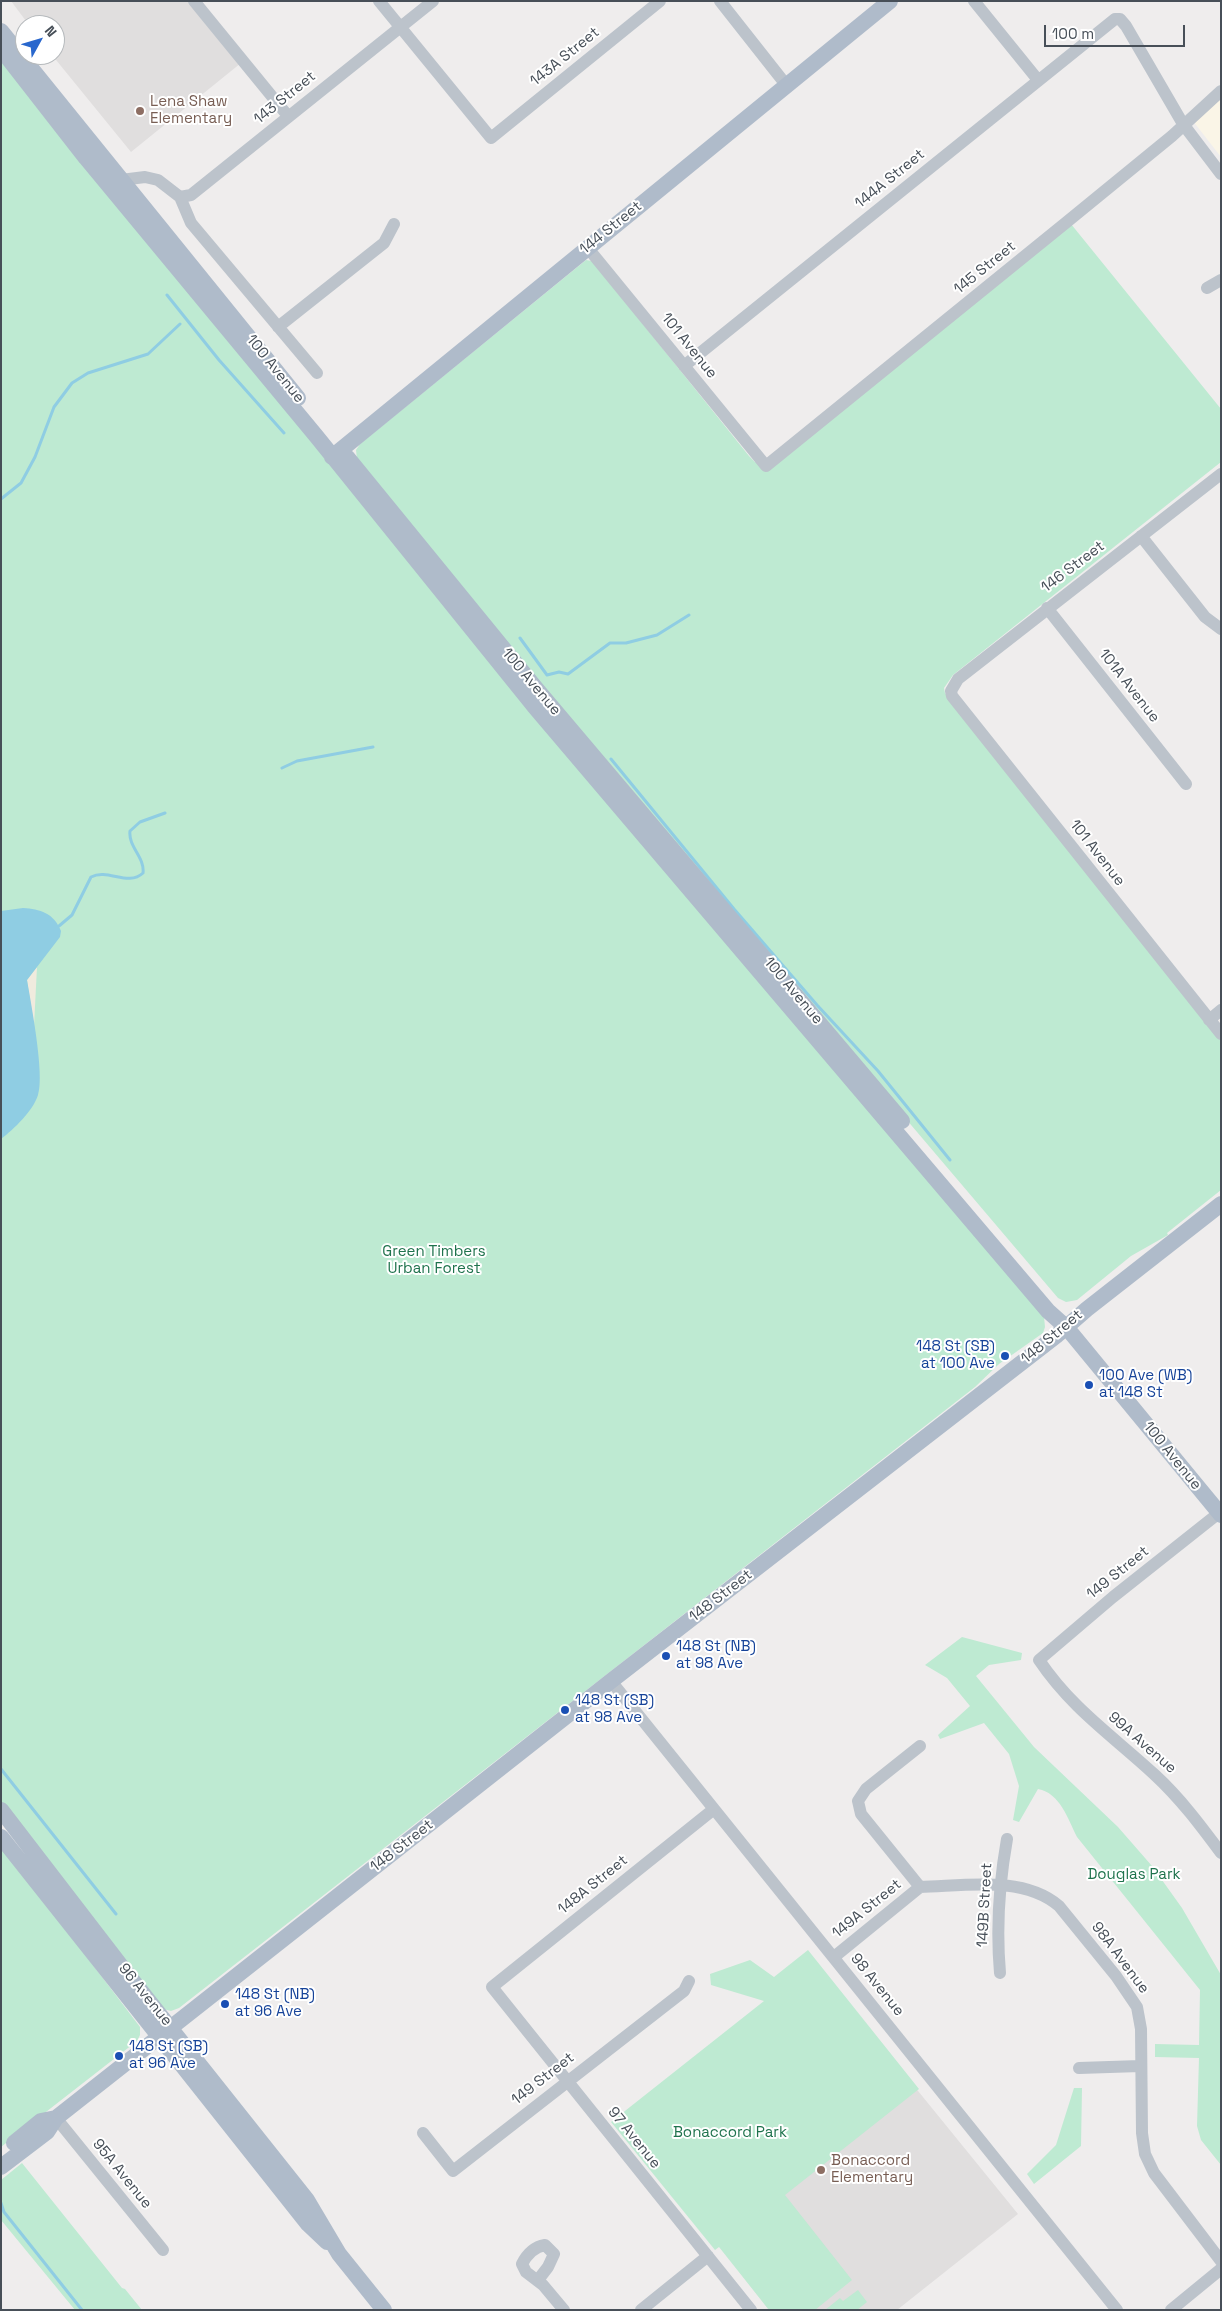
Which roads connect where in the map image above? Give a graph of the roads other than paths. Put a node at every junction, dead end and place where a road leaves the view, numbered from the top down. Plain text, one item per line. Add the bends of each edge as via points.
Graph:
1 (194, 1) edge
2 (379, 1) edge
3 (433, 1) edge
4 (660, 1) edge
5 (720, 1) edge
6 (890, 1) edge
7 (974, 1) edge
8 (400, 28) junction
9 (1, 31) edge
10 (1, 49) edge
11 (1038, 80) junction
12 (787, 86) junction
13 (1221, 91) edge
14 (288, 116) junction
15 (1183, 124) junction
16 (1221, 174) edge
17 (155, 180) junction
18 (118, 187) junction
19 (134, 196) junction
20 (180, 197) junction
21 (394, 224) dead end
22 (587, 247) junction
23 (1221, 280) edge
24 (1207, 288) dead end
25 (278, 327) junction
26 (684, 366) junction
27 (317, 373) dead end
28 (337, 453) junction
29 (766, 466) joint
30 (1221, 474) edge
31 (1141, 536) junction
32 (1046, 608) junction
33 (1221, 629) edge
34 (951, 690) joint
35 (1186, 784) dead end
36 (1221, 1010) edge
37 (1210, 1020) junction
38 (1221, 1034) edge
39 (1221, 1204) edge
40 (1067, 1328) junction
41 (1220, 1514) edge
42 (1039, 1660) joint
43 (611, 1681) junction
44 (920, 1746) dead end
45 (714, 1809) junction
46 (1, 1810) edge
47 (1, 1837) edge
48 (1007, 1839) dead end
49 (1221, 1853) edge
50 (999, 1885) junction
51 (920, 1887) junction
52 (834, 1958) junction
53 (1000, 1973) dead end
54 (689, 1980) dead end
55 (492, 1987) joint
56 (165, 2032) junction
57 (1140, 2066) junction
58 (1079, 2068) dead end
59 (568, 2081) junction
60 (56, 2118) junction
61 (423, 2133) dead end
62 (1, 2154) edge
63 (1, 2167) edge
64 (163, 2250) dead end
65 (708, 2256) junction
66 (1221, 2261) edge
67 (1221, 2269) edge
68 (538, 2280) dead end
69 (384, 2310) edge
70 (564, 2310) edge
71 (641, 2310) edge
72 (750, 2310) edge
73 (1117, 2310) edge
74 (1171, 2310) edge

1 - 14 street
2 - 8 street
3 - 8 street, 143 Street
4 - 8 street, 143A Street via 491,138
5 - 12 street
6 - 12 main road, 144 Street
7 - 11 street
8 - 14 street, 143 Street
9 - 18 main road, 100 Avenue
10 - 18 main road, 100 Avenue via 44,106
11 - 15 street, 144A Street via 1107,24 1118,19 1126,26
11 - 26 street, 144A Street
12 - 22 main road, 144 Street
13 - 15 street, 145 Street
14 - 20 street, 143 Street via 191,195
15 - 16 street
15 - 29 street, 145 Street via 991,285
17 - 18 street via 145,177
17 - 19 street
17 - 20 street
18 - 19 main road, 100 Avenue
18 - 28 main road, 100 Avenue
19 - 28 main road, 100 Avenue
20 - 25 street, 100 Avenue via 191,222
21 - 25 street via 384,243
22 - 26 street, 101 Avenue
22 - 28 main road, 144 Street
23 - 24 street
25 - 27 street, 100 Avenue
26 - 29 street, 101 Avenue
28 - 40 main road, 100 Avenue via 1056,1304
30 - 31 street, 146 Street
31 - 32 street, 146 Street
31 - 33 street via 1205,617
32 - 34 street, 146 Street via 958,679
32 - 35 street, 101A Avenue
34 - 37 street, 101 Avenue via 957,702
36 - 37 street
37 - 38 street, 101 Avenue
39 - 40 main road, 148 Street via 1085,1310
40 - 41 main road, 100 Avenue
40 - 43 main road, 148 Street
41 - 42 street, 149 Street via 1113,1597
42 - 49 street, 99A Avenue via 1084,1714 1176,1796
43 - 45 street, 98 Avenue
43 - 56 main road, 148 Street
44 - 51 street via 866,1789 858,1802 861,1814
45 - 52 street, 98 Avenue
45 - 55 street, 148A Street
46 - 56 main road, 96 Avenue
47 - 56 main road, 96 Avenue
48 - 50 street, 149B Street
50 - 51 street, 98A Avenue
50 - 53 street, 149B Street via 997,1937
50 - 57 street, 98A Avenue via 1035,1891 1049,1897 1116,1976 1138,2007
51 - 52 street, 149A Street
52 - 73 street, 98 Avenue
54 - 59 street, 149 Street via 684,1991
55 - 59 street, 97 Avenue
56 - 60 main road, 148 Street
56 - 69 main road, 96 Avenue via 307,2200 339,2254
57 - 58 street
57 - 66 street, 98A Avenue via 1145,2154 1154,2173
59 - 61 street, 149 Street via 453,2172
59 - 65 street, 97 Avenue
60 - 62 main road, 148 Street via 41,2121
60 - 63 main road, 148 Street via 47,2132
60 - 64 street, 95A Avenue
65 - 71 street
65 - 72 street, 97 Avenue
67 - 74 street
68 - 70 street

